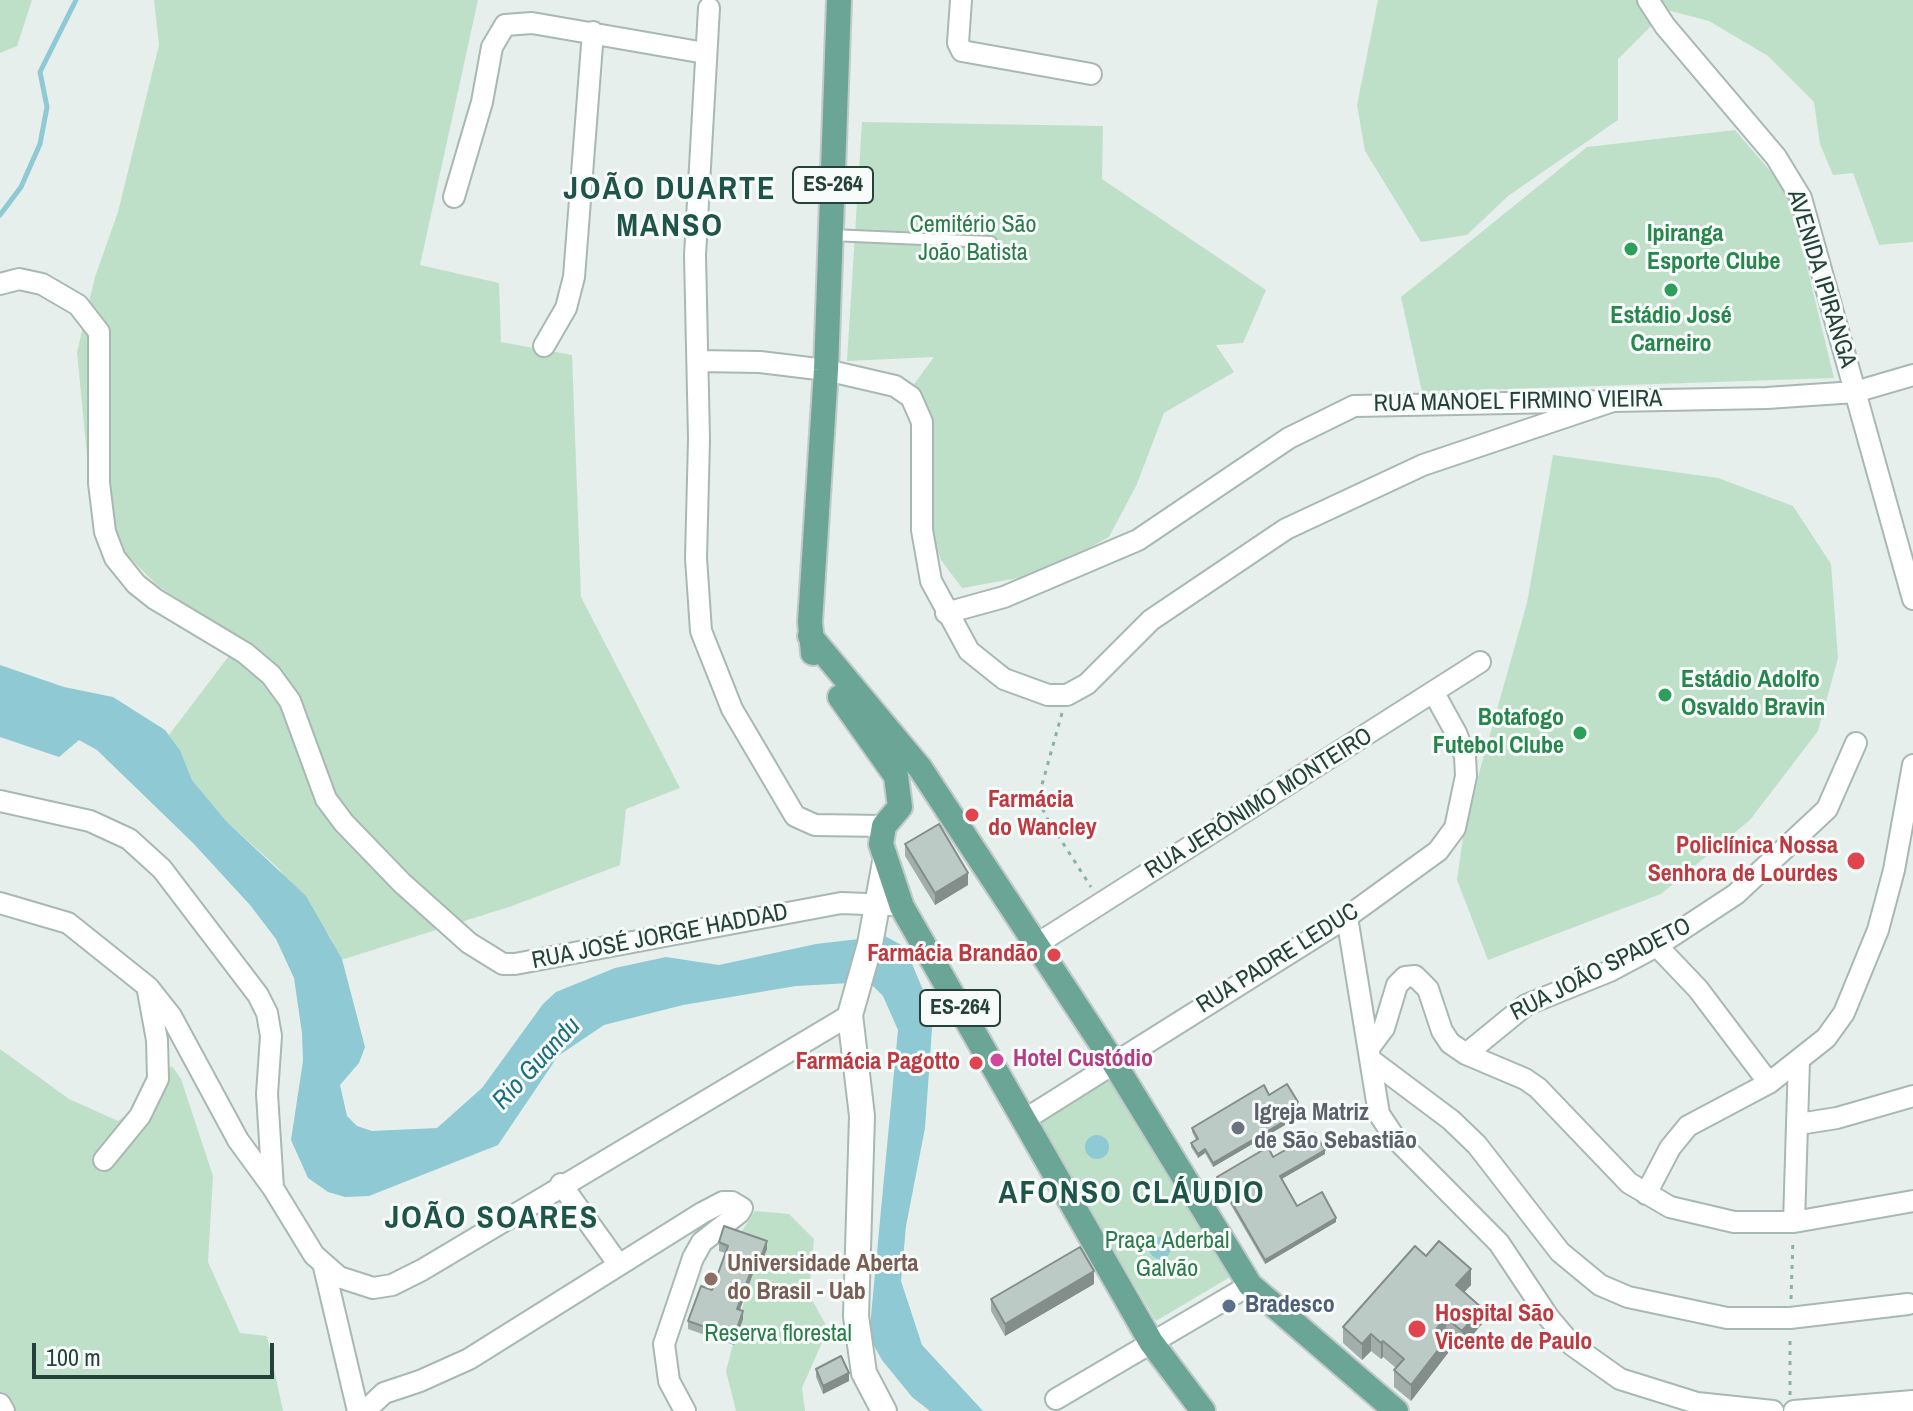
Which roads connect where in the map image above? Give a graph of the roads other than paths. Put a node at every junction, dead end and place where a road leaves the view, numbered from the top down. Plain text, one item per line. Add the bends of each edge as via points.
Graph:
1 (839, 0) edge
2 (961, 0) edge
3 (1648, 0) edge
4 (709, 8) dead end
5 (593, 32) junction
6 (705, 53) junction
7 (1091, 74) dead end
8 (454, 197) dead end
9 (831, 235) junction
10 (991, 242) dead end
11 (0, 284) edge
12 (544, 346) dead end
13 (698, 361) junction
14 (826, 370) junction
15 (1913, 375) edge
16 (1855, 392) junction
17 (1616, 400) junction
18 (1913, 599) edge
19 (946, 613) junction
20 (810, 636) junction
21 (1480, 662) dead end
22 (1434, 693) junction
23 (1856, 743) dead end
24 (1913, 765) edge
25 (0, 801) edge
26 (900, 807) junction
27 (953, 819) junction
28 (884, 826) junction
29 (892, 902) junction
30 (0, 903) edge
31 (1347, 917) junction
32 (1037, 944) junction
33 (1657, 946) junction
34 (148, 987) junction
35 (853, 1004) junction
36 (1370, 1054) junction
37 (1466, 1054) junction
38 (1799, 1060) junction
39 (1114, 1063) junction
40 (1769, 1083) junction
41 (1913, 1096) edge
42 (1024, 1120) junction
43 (1799, 1124) junction
44 (104, 1160) dead end
45 (561, 1184) junction
46 (273, 1188) junction
47 (1646, 1194) junction
48 (1913, 1201) edge
49 (1794, 1222) junction
50 (619, 1265) junction
51 (324, 1267) junction
52 (1250, 1285) junction
53 (1908, 1304) dead end
54 (1151, 1342) junction
55 (1056, 1399) dead end
56 (1913, 1401) edge
57 (0, 1404) edge
58 (682, 1410) edge
59 (4, 1411) edge
60 (358, 1411) edge
61 (365, 1411) edge
62 (884, 1411) edge
63 (1203, 1411) edge
64 (1396, 1411) edge
65 (1773, 1411) edge
66 (1794, 1411) edge

1 - 9 main road, ES-264
2 - 7 street via 962,51
3 - 16 street, AVENIDA IPIRANGA via 1776,157 1801,198
4 - 6 street
5 - 6 street
5 - 8 street via 532,23 510,24 498,31
5 - 12 street via 574,277 566,308
6 - 13 street via 696,196
9 - 10 lane
9 - 14 main road, ES-264
11 - 29 street, RUA JOSÉ JORGE HADDAD via 19,279 42,284 78,305 99,332 99,483 105,532 115,558 155,599 245,653 271,675 290,701 326,799 402,883 469,943 503,964 515,964 841,903
13 - 14 street
13 - 28 street via 696,558 706,650 732,709 795,816 815,825
14 - 19 street via 895,386 917,407 925,450 922,530 931,581
14 - 20 main road, ES-264
15 - 16 street, RUA MANOEL FIRMINO VIEIRA
16 - 17 street, RUA MANOEL FIRMINO VIEIRA
16 - 18 street, AVENIDA IPIRANGA
17 - 19 street, RUA MANOEL FIRMINO VIEIRA via 1354,406 1289,438 1138,540 1004,597
17 - 19 street via 1423,465 1286,529 1151,620 1096,677 1067,695 1032,691 986,667 969,651
20 - 26 main road, ES-264 via 824,677 896,776
20 - 27 main road via 920,768
21 - 22 street, RUA JERÔNIMO MONTEIRO
22 - 31 street, RUA PADRE LEDUC via 1465,756 1455,828 1438,851
22 - 32 street, RUA JERÔNIMO MONTEIRO
23 - 33 street, RUA JOÃO SPADETO via 1833,800 1819,818 1736,894
24 - 38 street via 1894,870 1861,980 1826,1038
25 - 46 street via 90,821 129,839 162,869 258,995 271,1036 267,1094
26 - 27 main road via 928,808
26 - 28 main road
27 - 32 main road
28 - 29 main road, ES-264 via 881,844
29 - 35 street via 870,944
29 - 42 main road, ES-264
30 - 34 street via 68,923
31 - 36 street
31 - 39 street, RUA PADRE LEDUC
32 - 39 main road
33 - 37 street, RUA JOÃO SPADETO via 1526,1005
33 - 40 street via 1698,989
34 - 44 street via 158,1079 140,1116
34 - 46 street via 171,1016 238,1140
35 - 45 street
35 - 62 street via 862,1128 856,1316 864,1373
36 - 37 street via 1397,985 1411,976 1428,989 1442,1031
36 - 53 street via 1477,1145 1560,1252 1600,1285 1641,1301 1727,1318 1790,1318
36 - 65 street via 1374,1098 1387,1127 1499,1243 1572,1345 1599,1368 1654,1392 1697,1403
37 - 47 street via 1538,1088 1614,1169
38 - 40 street
38 - 43 street
39 - 42 street, RUA PADRE LEDUC
39 - 52 main road
40 - 47 street via 1688,1126
41 - 43 street
42 - 54 main road, ES-264
43 - 49 street
45 - 50 street
45 - 51 street via 392,1285 353,1283
46 - 51 street
47 - 49 street via 1695,1215 1734,1222
48 - 49 street
50 - 58 street via 723,1202 742,1208 702,1242 670,1318 664,1364
50 - 61 street via 469,1359 384,1393
51 - 60 street
52 - 54 street
52 - 64 main road
54 - 55 street
54 - 63 main road, ES-264
56 - 66 street
57 - 59 street

